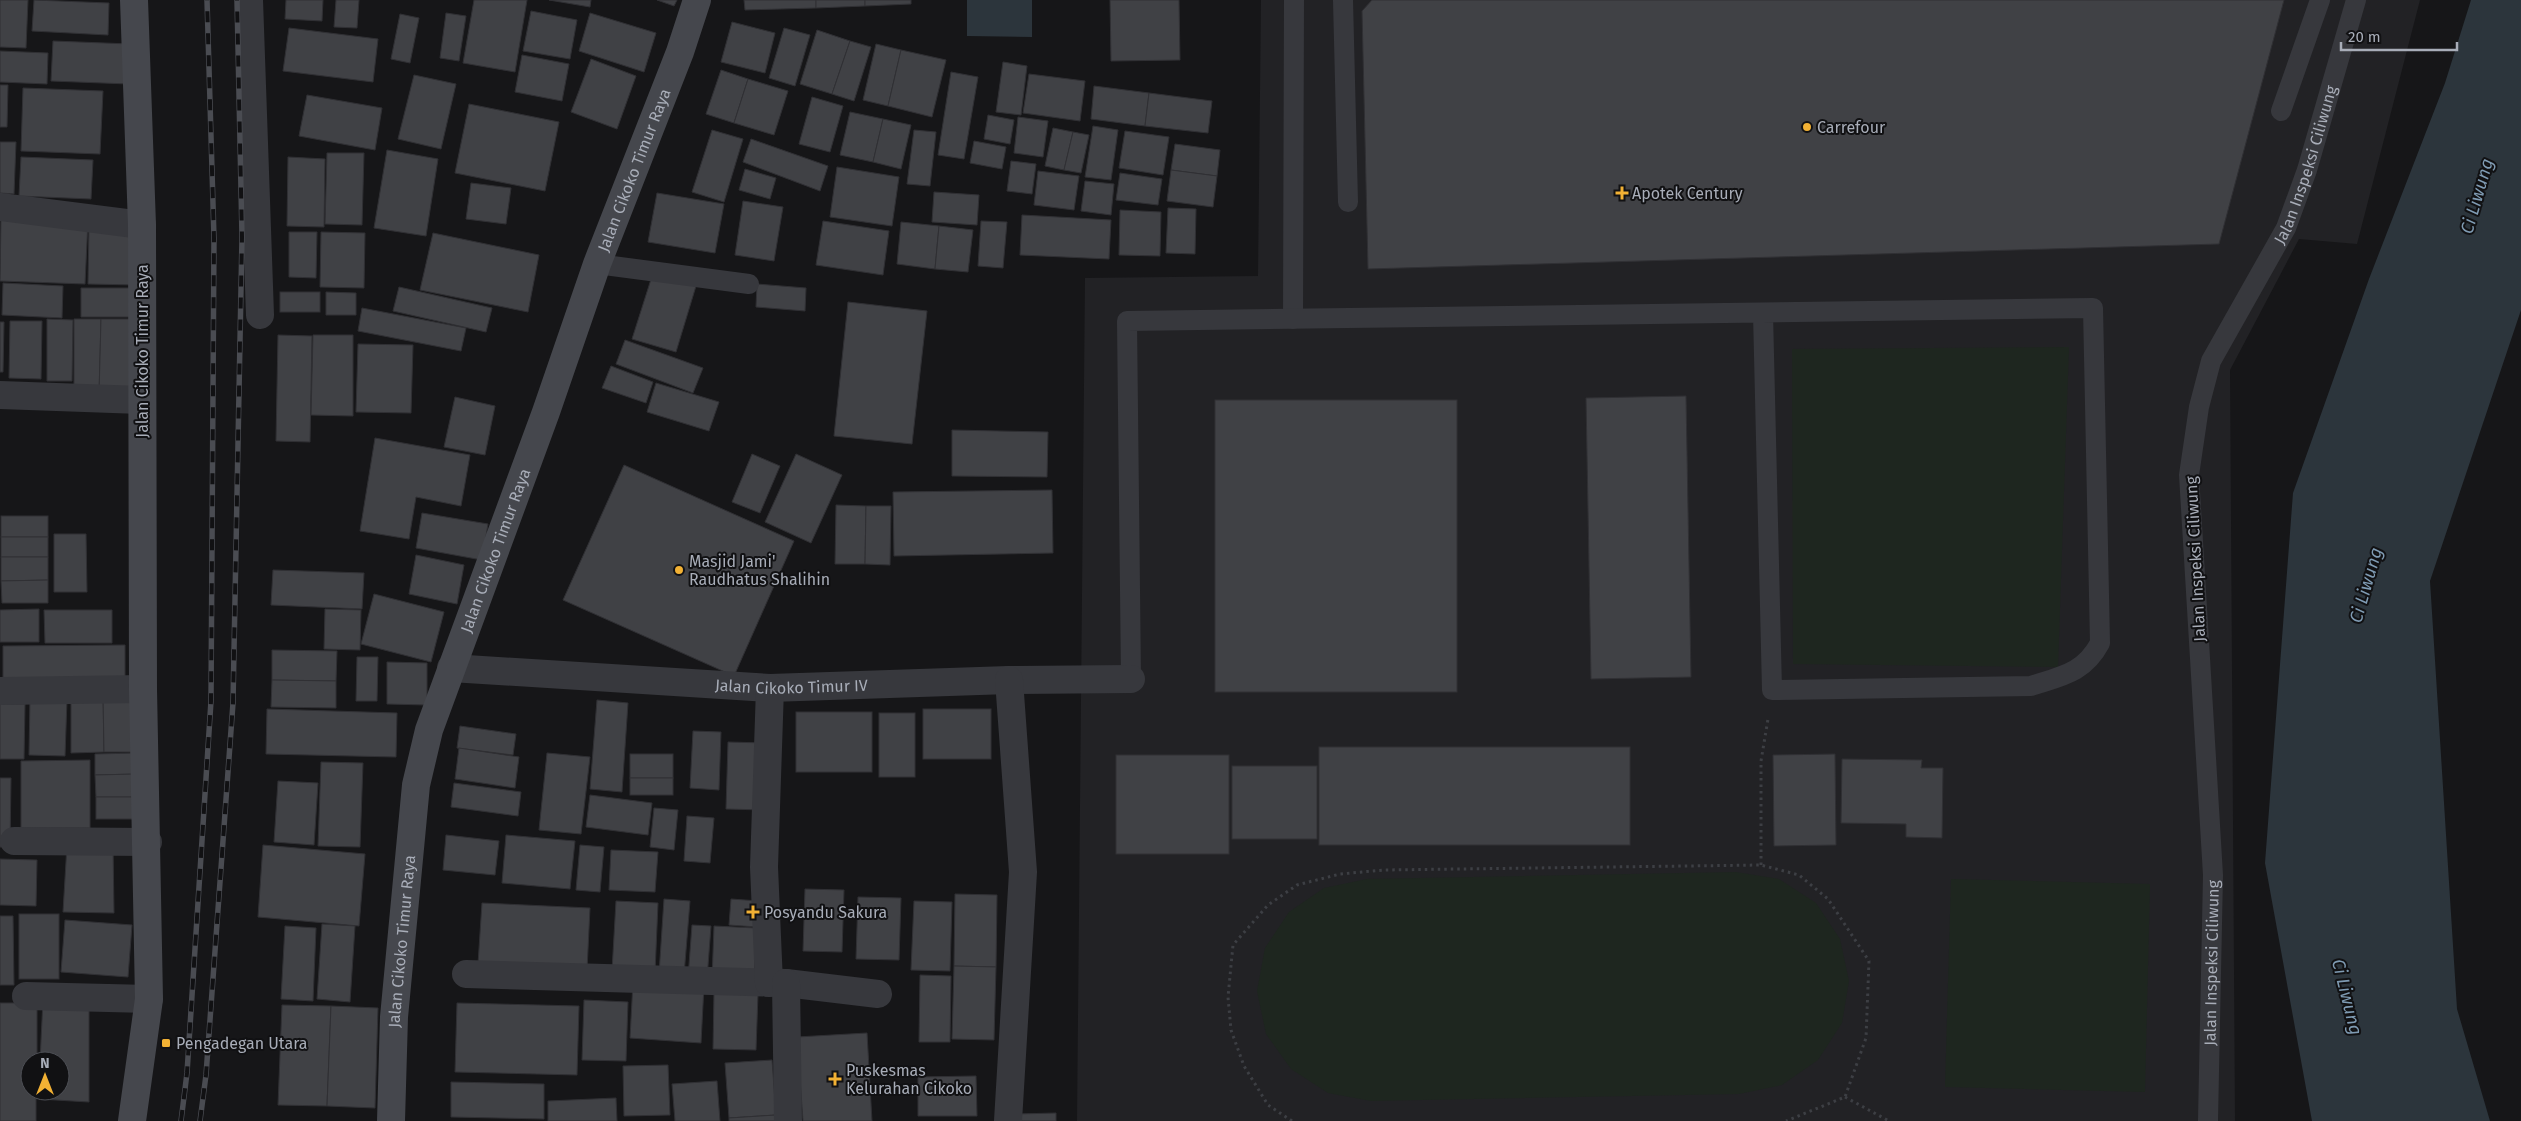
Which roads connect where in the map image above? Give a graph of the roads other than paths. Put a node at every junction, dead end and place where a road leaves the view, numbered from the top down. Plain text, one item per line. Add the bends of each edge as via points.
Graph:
1 (134, 0) edge
2 (249, 0) edge
3 (696, 0) edge
4 (1294, 0) edge
5 (1343, 0) edge
6 (2320, 0) edge
7 (2356, 0) edge
8 (2281, 111) dead end
9 (1348, 202) dead end
10 (0, 206) edge
11 (142, 225) junction
12 (597, 264) junction
13 (749, 284) dead end
14 (1763, 313) junction
15 (260, 315) dead end
16 (1293, 319) junction
17 (0, 395) edge
18 (141, 400) junction
19 (451, 668) junction
20 (1131, 679) joint
21 (1009, 680) junction
22 (770, 688) junction
23 (143, 689) junction
24 (0, 691) edge
25 (14, 841) dead end
26 (148, 842) junction
27 (466, 974) dead end
28 (778, 983) junction
29 (878, 994) dead end
30 (26, 996) dead end
31 (149, 999) junction
32 (132, 1121) edge
33 (391, 1121) edge
34 (788, 1121) edge
35 (1008, 1121) edge
36 (2208, 1121) edge

1 - 11 street, Jalan Cikoko Timur Raya
2 - 15 street
3 - 12 street, Jalan Cikoko Timur Raya via 680,52
4 - 16 lane
5 - 9 lane
6 - 8 lane
7 - 36 lane, Jalan Inspeksi Ciliwung via 2307,170 2286,228 2212,361 2199,407 2189,475 2213,875
10 - 11 street
11 - 18 street, Jalan Cikoko Timur Raya
12 - 13 lane
12 - 19 street, Jalan Cikoko Timur Raya
14 - 14 lane via 2093,308 2100,642 2091,659 2069,674 2031,686 1772,690
14 - 16 lane
16 - 20 lane via 1127,321
17 - 18 street
18 - 23 street, Jalan Cikoko Timur Raya
19 - 22 street, Jalan Cikoko Timur IV
19 - 33 street, Jalan Cikoko Timur Raya via 429,730 416,785 394,1017
20 - 21 street, Jalan Cikoko Timur IV
21 - 22 street, Jalan Cikoko Timur IV
21 - 35 street via 1024,872
22 - 28 street via 764,867
23 - 24 street
23 - 26 street, Jalan Cikoko Timur Raya
25 - 26 street
26 - 31 street, Jalan Cikoko Timur Raya
27 - 28 street
28 - 29 street
28 - 34 street
30 - 31 street
31 - 32 street, Jalan Cikoko Timur Raya

